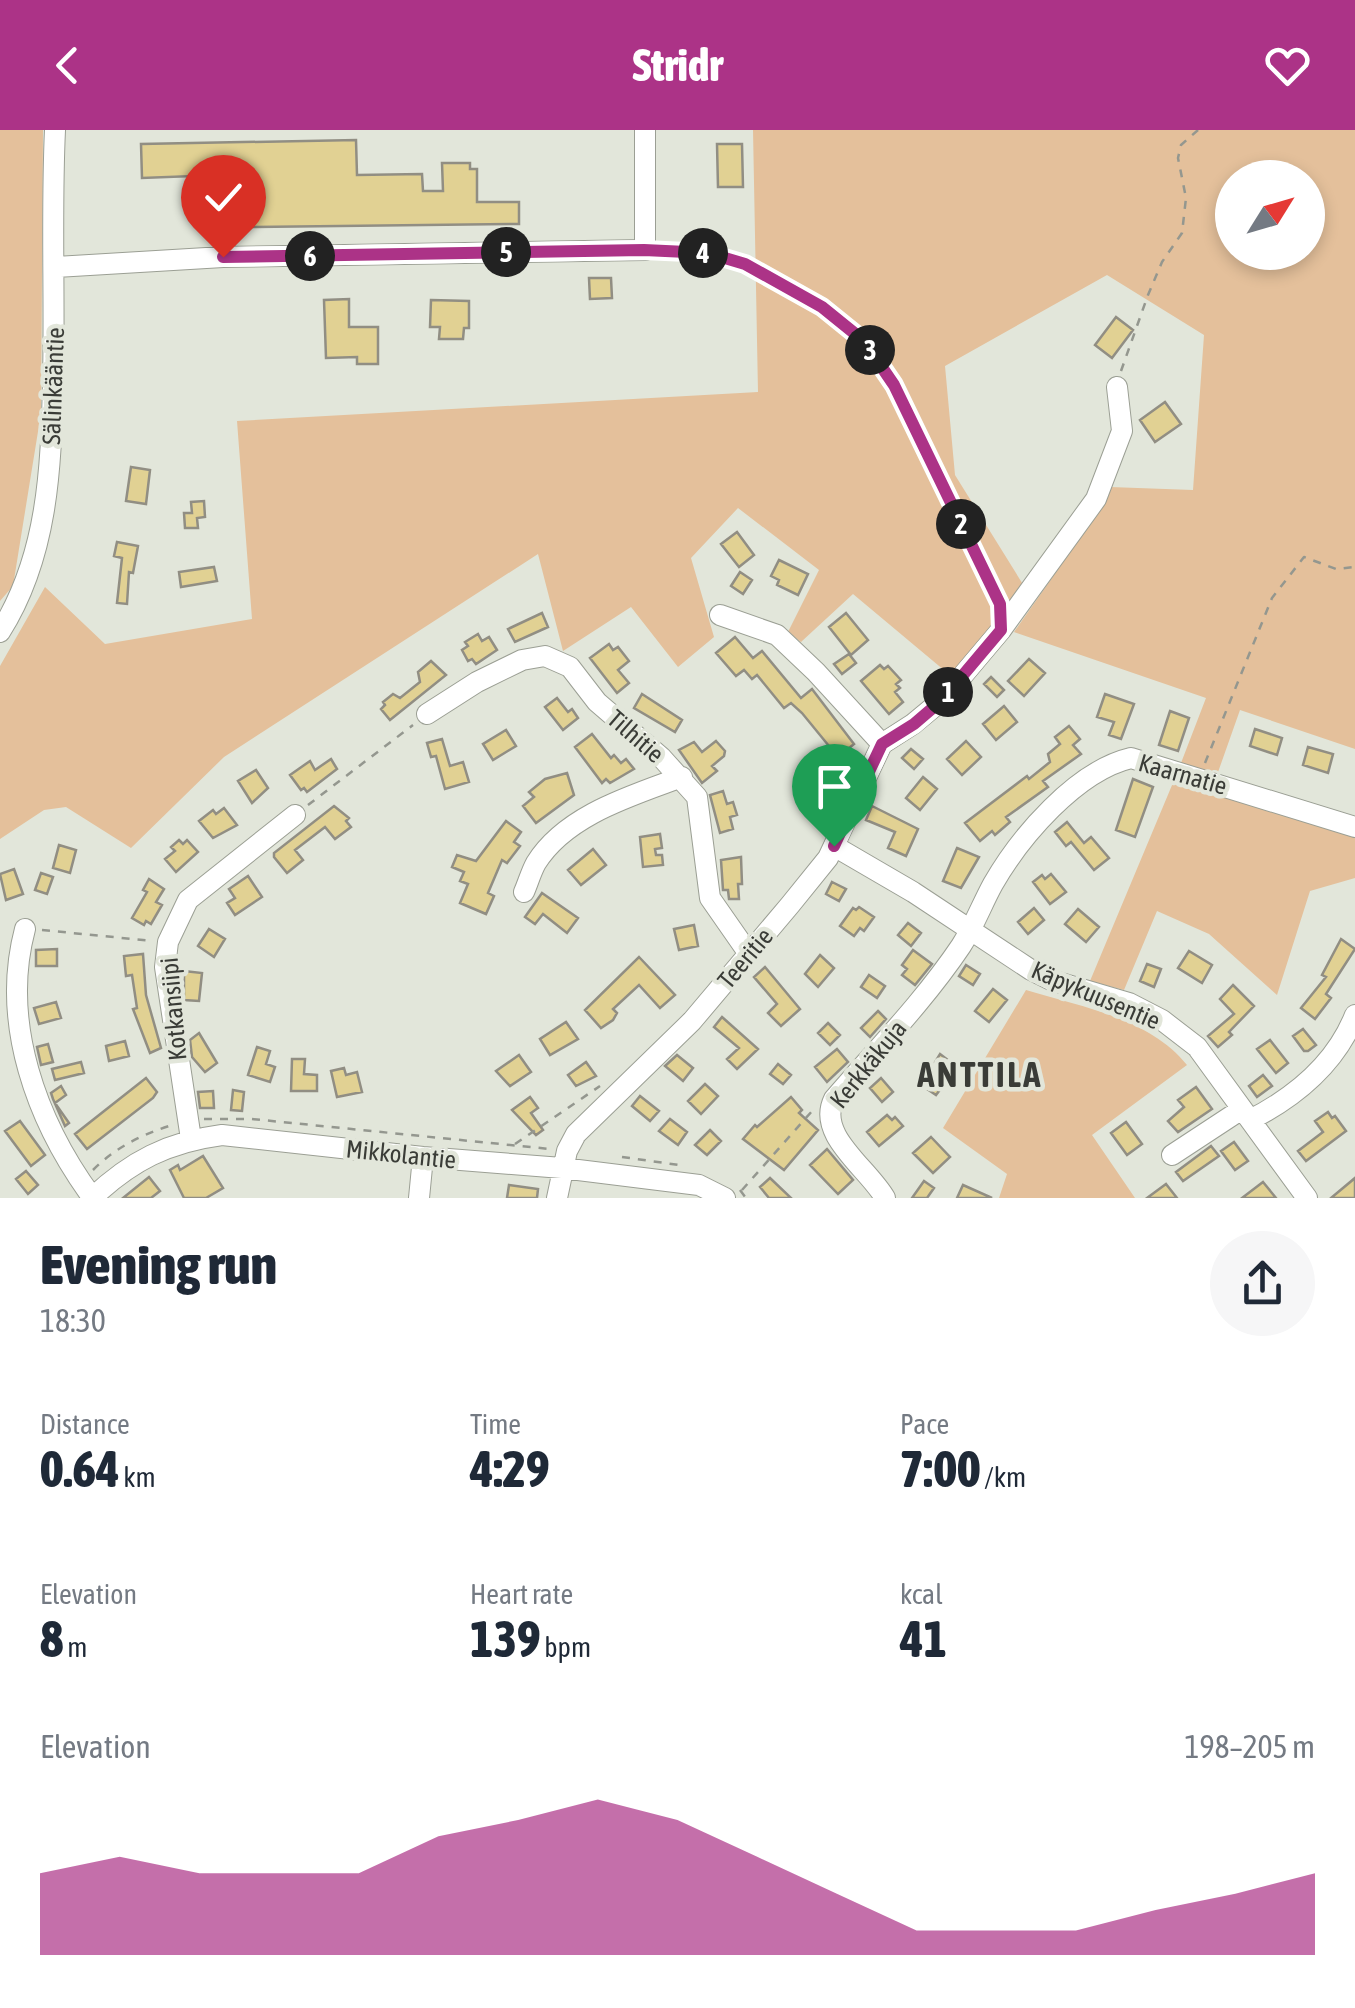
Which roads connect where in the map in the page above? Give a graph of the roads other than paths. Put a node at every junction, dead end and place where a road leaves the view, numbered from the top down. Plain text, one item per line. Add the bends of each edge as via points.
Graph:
1 (56, 130) edge
2 (645, 130) edge
3 (230, 194) dead end
4 (223, 257) junction
5 (56, 267) junction
6 (1117, 387) road end
7 (720, 615) dead end
8 (0, 632) edge
9 (427, 714) road end
10 (882, 744) junction
11 (682, 776) junction
12 (295, 815) road end
13 (1355, 826) edge
14 (834, 846) junction
15 (524, 892) dead end
16 (25, 929) road end
17 (969, 932) junction
18 (749, 954) junction
19 (1355, 1015) edge
20 (1246, 1115) junction
21 (190, 1139) junction
22 (1172, 1155) dead end
23 (423, 1157) junction
24 (562, 1168) junction
25 (733, 1194) edge
26 (92, 1198) edge
27 (418, 1198) edge
28 (557, 1198) edge
29 (884, 1198) edge
30 (1307, 1198) edge

1 - 5 street, Sälinkääntie
2 - 4 street via 644,250
3 - 4 street
4 - 5 street
5 - 8 street, Sälinkääntie via 47,507 28,579
6 - 10 street via 1122,431 1096,500 942,700
7 - 10 street via 777,635
9 - 11 street, Tilhitie via 477,682 545,656 570,667 596,702
10 - 14 street, Teeritie
11 - 15 street via 586,818 536,863
11 - 18 street, Tilhitie via 697,796 710,898
12 - 21 street, Kotkansiipi via 188,900 168,942 165,967
13 - 17 street, Kaarnatie via 1131,758 1109,763 1022,839
14 - 17 street, Käpykuusentie
14 - 18 street, Teeritie
16 - 26 street via 6,971 11,1051 26,1099
17 - 20 street, Käpykuusentie via 1051,980 1162,1020 1197,1047
17 - 29 street, Kerkkäkuja via 827,1112 830,1127
18 - 24 street, Teeritie via 692,1021 576,1134
19 - 20 street via 1335,1054 1293,1093
20 - 22 street
20 - 30 street, Käpykuusentie
21 - 23 street, Mikkolantie via 222,1135
21 - 26 street, Mikkolantie via 148,1154
23 - 24 street, Mikkolantie
23 - 27 street
24 - 25 street, Mikkolantie
24 - 28 street, Teeritie

